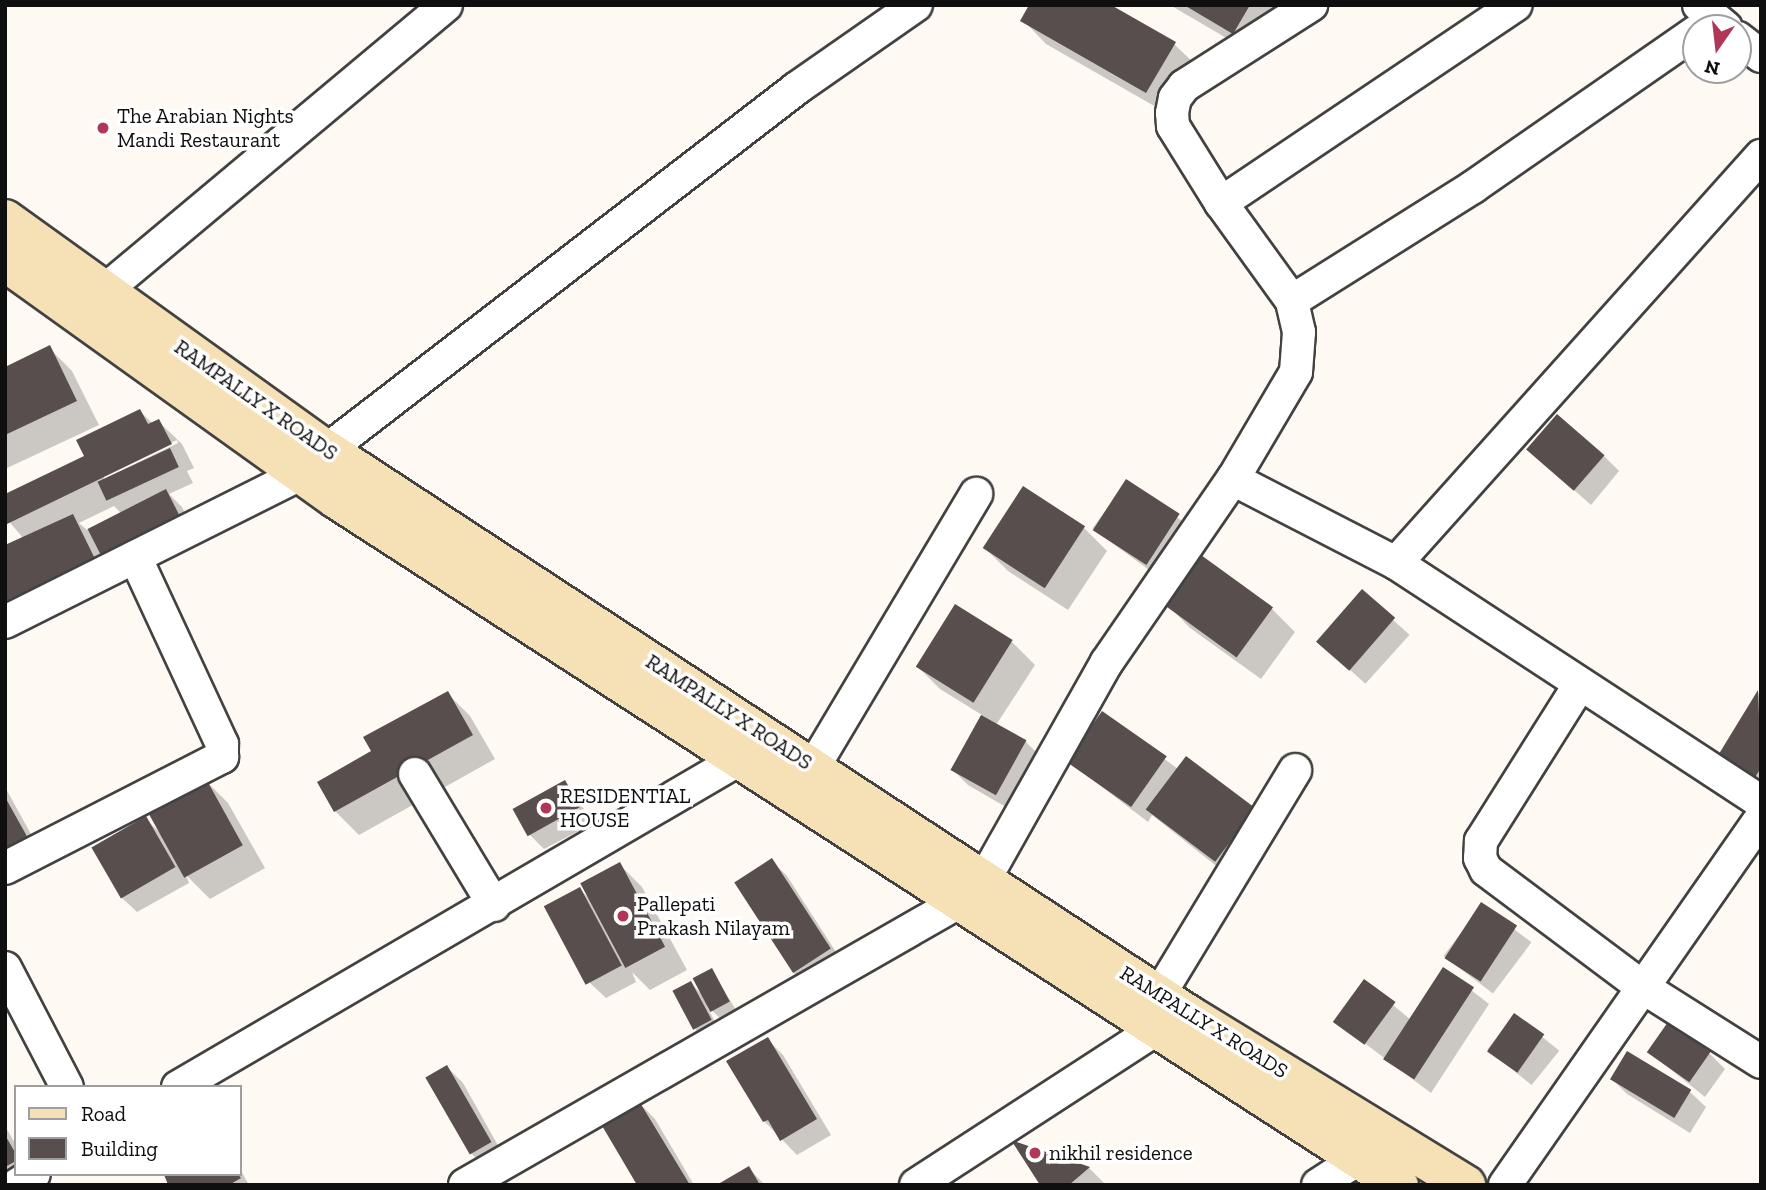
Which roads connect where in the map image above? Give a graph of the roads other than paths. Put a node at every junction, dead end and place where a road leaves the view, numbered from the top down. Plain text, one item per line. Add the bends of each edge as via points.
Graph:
1 (446, 5) edge
2 (916, 5) edge
3 (1311, 5) edge
4 (1516, 5) edge
5 (1682, 46) edge
6 (1761, 156) edge
7 (1221, 203) junction
8 (5, 219) edge
9 (5, 262) edge
10 (103, 292) junction
11 (1292, 301) junction
12 (314, 462) junction
13 (1233, 479) junction
14 (976, 494) dead end
15 (135, 557) junction
16 (1396, 563) junction
17 (5, 622) edge
18 (1580, 684) junction
19 (736, 761) junction
20 (814, 766) junction
21 (1295, 770) dead end
22 (415, 774) dead end
23 (1761, 802) edge
24 (1761, 818) edge
25 (5, 868) edge
26 (971, 892) junction
27 (494, 905) junction
28 (5, 968) edge
29 (1644, 988) junction
30 (1157, 1013) junction
31 (1761, 1062) edge
32 (66, 1085) edge
33 (181, 1085) edge
34 (1358, 1159) junction
35 (466, 1185) edge
36 (916, 1185) edge
37 (1318, 1185) edge
38 (1399, 1185) edge
39 (1466, 1185) edge
40 (1504, 1185) edge

1 - 10 street
2 - 12 street via 797,88
3 - 7 street via 1184,86 1175,98 1173,126
4 - 7 street
5 - 11 street via 1474,187
6 - 16 street
7 - 11 street
8 - 10 main road, RAMPALLY X ROADS
9 - 12 main road, RAMPALLY X ROADS
10 - 12 main road, RAMPALLY X ROADS
11 - 13 street via 1299,332 1296,372
12 - 15 street
12 - 19 main road, RAMPALLY X ROADS
12 - 20 main road, RAMPALLY X ROADS
13 - 16 street
13 - 26 street via 1107,662
14 - 20 street
15 - 17 street
15 - 25 street via 222,744 222,757
16 - 18 street
18 - 23 street
18 - 29 street via 1481,841 1480,858 1486,870
19 - 26 main road, RAMPALLY X ROADS
19 - 27 street
20 - 26 main road, RAMPALLY X ROADS
21 - 30 street
22 - 27 street
24 - 29 street
26 - 30 main road, RAMPALLY X ROADS
26 - 35 street
27 - 33 street
28 - 32 street
29 - 31 street
29 - 40 street
30 - 34 main road, RAMPALLY X ROADS
30 - 36 street
30 - 39 main road, RAMPALLY X ROADS
34 - 37 street
34 - 38 main road, RAMPALLY X ROADS

